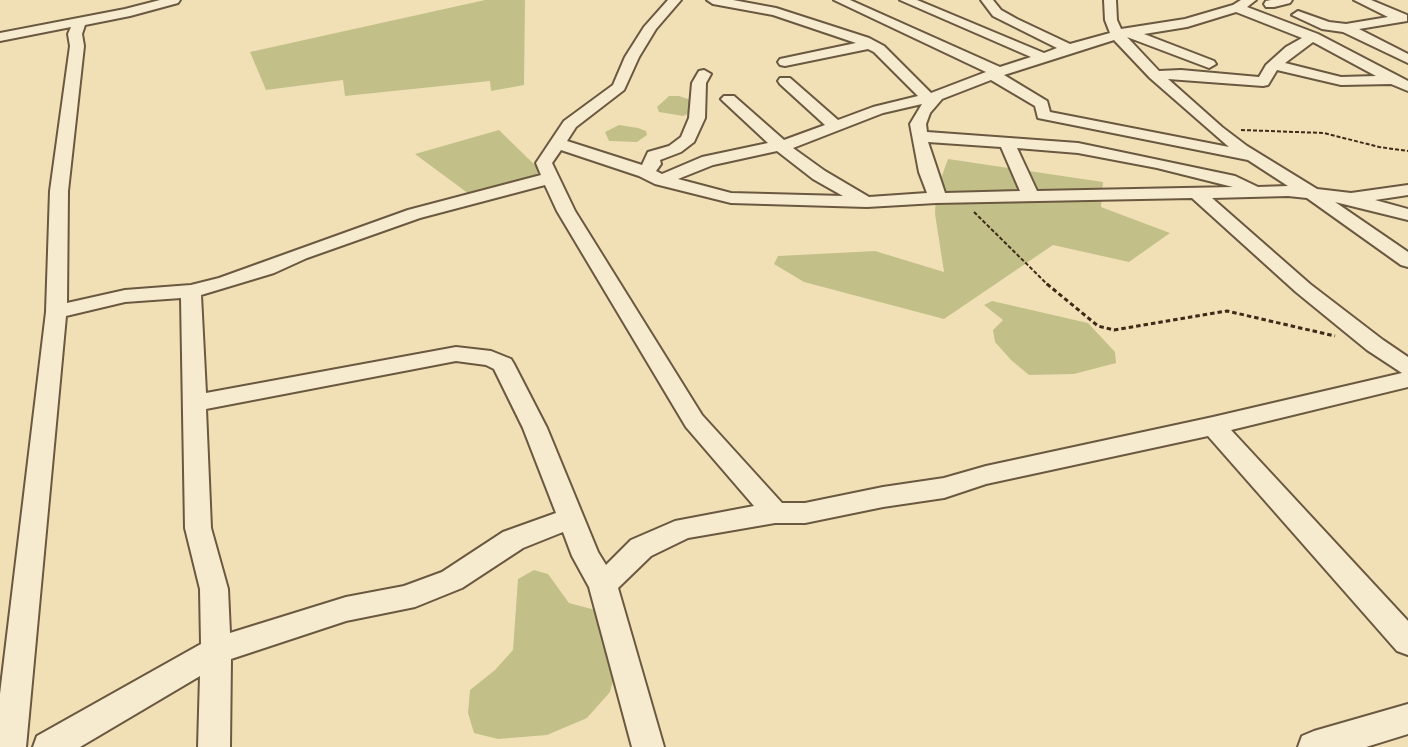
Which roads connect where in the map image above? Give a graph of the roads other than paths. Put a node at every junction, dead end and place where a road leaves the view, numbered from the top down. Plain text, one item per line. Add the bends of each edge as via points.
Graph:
1 (174, 0) edge
2 (675, 0) edge
3 (713, 0) edge
4 (840, 0) edge
5 (906, 0) edge
6 (987, 0) edge
7 (1110, 0) edge
8 (1250, 0) edge
9 (1286, 0) edge
10 (1360, 0) edge
11 (1265, 2) edge
12 (1237, 8) junction
13 (1405, 17) edge
14 (80, 22) junction
15 (1346, 28) junction
16 (1120, 31) junction
17 (0, 37) edge
18 (1313, 37) junction
19 (870, 44) junction
20 (1069, 49) junction
21 (1043, 57) junction
22 (1408, 59) edge
23 (785, 62) dead end
24 (1209, 64) dead end
25 (1275, 64) junction
26 (995, 73) junction
27 (704, 74) dead end
28 (1155, 75) junction
29 (1394, 80) junction
30 (785, 81) dead end
31 (1408, 87) edge
32 (932, 97) junction
33 (729, 99) dead end
34 (836, 126) junction
35 (919, 136) junction
36 (1006, 141) junction
37 (559, 144) junction
38 (781, 146) junction
39 (1254, 157) junction
40 (653, 176) junction
41 (551, 178) junction
42 (1408, 190) edge
43 (1254, 192) junction
44 (1311, 193) junction
45 (1197, 194) junction
46 (1031, 197) junction
47 (936, 198) junction
48 (1349, 198) junction
49 (867, 202) junction
50 (1408, 215) edge
51 (1408, 261) edge
52 (191, 291) junction
53 (56, 312) junction
54 (1408, 367) edge
55 (1408, 379) edge
56 (194, 403) junction
57 (1213, 426) junction
58 (775, 513) junction
59 (571, 518) junction
60 (603, 585) junction
61 (1408, 642) edge
62 (216, 651) junction
63 (1408, 719) edge
64 (10, 747) edge
65 (49, 747) edge
66 (214, 747) edge
67 (648, 747) edge
68 (1314, 747) edge

1 - 14 street
2 - 37 street via 651,27 619,87 570,124
3 - 19 street via 776,12
4 - 26 street
5 - 21 street
6 - 20 street via 1012,22
7 - 16 street
8 - 12 street
9 - 11 street
10 - 13 street
11 - 15 street via 1327,26
12 - 16 street via 1187,23
12 - 18 street
13 - 15 street
14 - 17 street
14 - 53 street via 75,34 77,46 59,191
15 - 22 street
16 - 20 street
16 - 24 street
16 - 28 street
18 - 25 street
18 - 29 street
19 - 23 street
19 - 32 street
20 - 21 street
21 - 26 street
25 - 28 street via 1263,82
25 - 29 street via 1341,81
26 - 32 street
26 - 39 street via 1042,104 1043,115
27 - 40 street via 699,83 697,118 688,139 675,149 654,156
28 - 39 street via 1216,130
29 - 31 street
30 - 34 street
32 - 34 street via 878,110
32 - 35 street via 918,123
33 - 38 street
34 - 38 street
35 - 36 street
35 - 47 street
36 - 43 street via 1157,162 1235,182
36 - 46 street
37 - 40 street
37 - 41 street via 544,163
38 - 40 street
38 - 49 street via 819,175
39 - 44 street
40 - 49 street via 731,198
41 - 52 street via 414,214 300,254 267,270
41 - 58 street via 566,211 694,421
42 - 48 street
43 - 44 street
43 - 45 street
44 - 48 street
44 - 51 street
45 - 46 street
45 - 54 street via 1303,288
46 - 47 street
47 - 49 street
48 - 50 street
52 - 53 street via 125,296
52 - 56 street
53 - 64 street
55 - 57 street
56 - 59 street via 456,354 490,358 503,364 536,428
56 - 62 street via 198,528 214,589
57 - 58 street via 986,475 944,488 806,513
57 - 61 street
58 - 60 street via 684,528 641,548
59 - 60 street
59 - 62 street via 513,540 452,580 405,598 346,609
60 - 67 street
62 - 65 street
62 - 66 street
63 - 68 street

